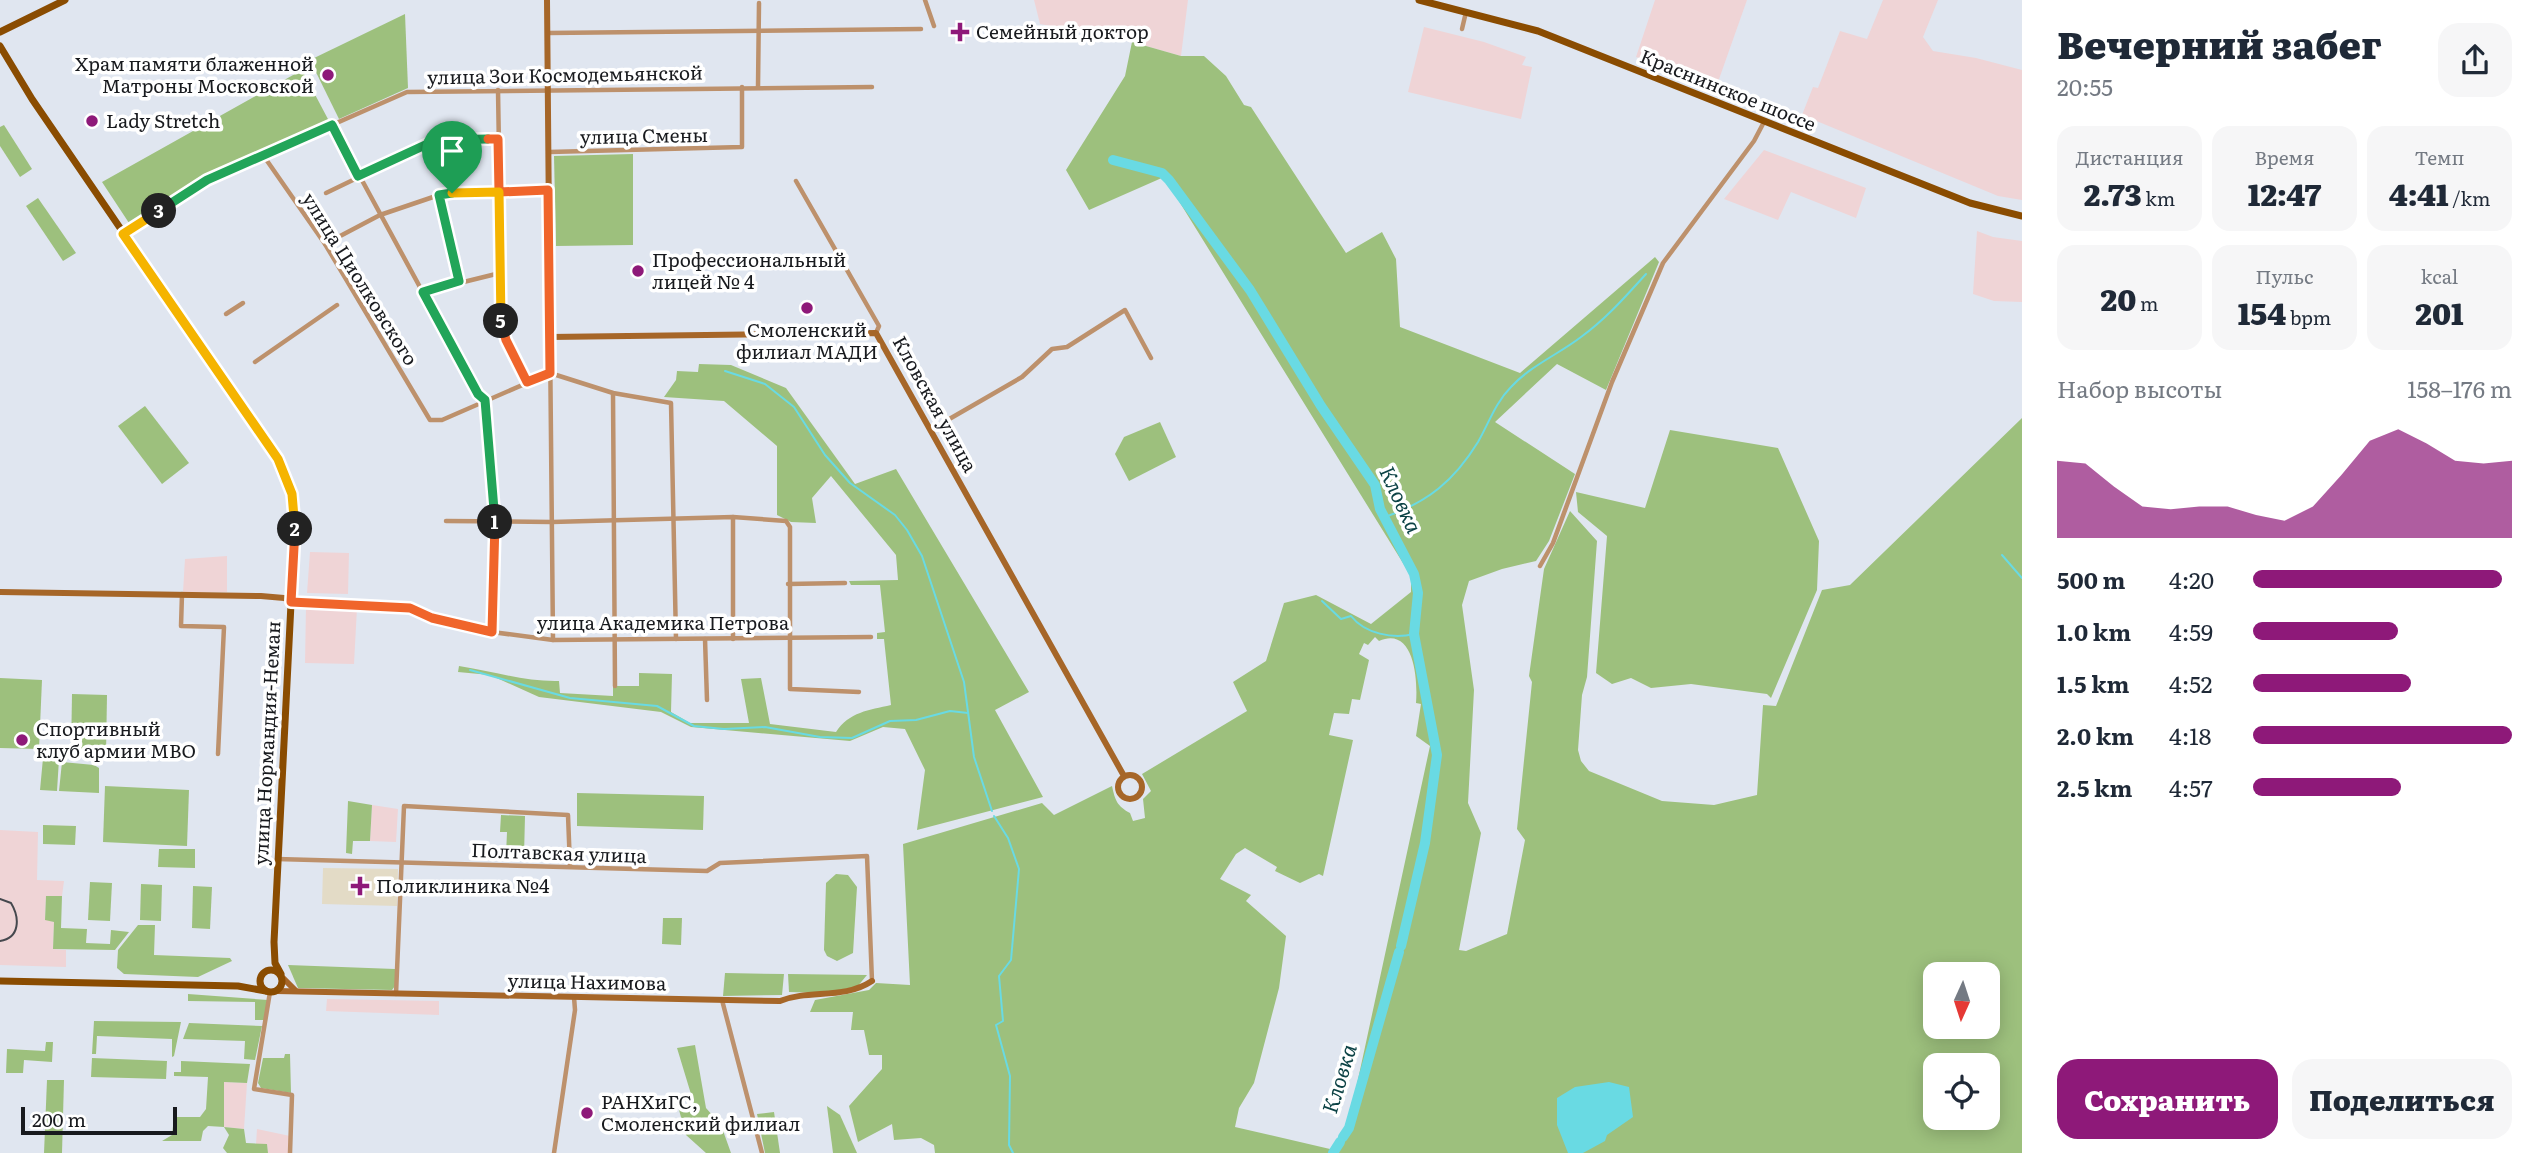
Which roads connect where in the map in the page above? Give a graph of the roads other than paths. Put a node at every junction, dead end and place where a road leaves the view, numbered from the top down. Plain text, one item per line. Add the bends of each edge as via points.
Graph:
1 (65, 0) edge
2 (547, 0) edge
3 (925, 0) edge
4 (1419, 0) edge
5 (760, 4) dead end
6 (1466, 11) junction
7 (934, 26) dead end
8 (921, 29) dead end
9 (1462, 29) dead end
10 (0, 32) edge
11 (758, 32) junction
12 (547, 33) junction
13 (0, 46) edge
14 (758, 87) junction
15 (872, 87) dead end
16 (742, 88) junction
17 (498, 90) junction
18 (547, 90) junction
19 (1765, 121) junction
20 (332, 125) junction
21 (498, 139) junction
22 (548, 152) junction
23 (262, 155) junction
24 (358, 176) junction
25 (796, 181) dead end
26 (548, 190) junction
27 (499, 192) junction
28 (326, 193) dead end
29 (439, 195) junction
30 (380, 215) junction
31 (2022, 216) edge
32 (123, 234) junction
33 (325, 244) junction
34 (500, 272) junction
35 (459, 281) junction
36 (423, 292) junction
37 (243, 303) dead end
38 (337, 305) dead end
39 (226, 314) dead end
40 (876, 333) junction
41 (550, 337) junction
42 (1151, 358) dead end
43 (255, 362) dead end
44 (550, 373) junction
45 (527, 382) junction
46 (612, 393) junction
47 (485, 400) junction
48 (932, 429) junction
49 (733, 517) junction
50 (673, 519) junction
51 (615, 520) junction
52 (446, 521) dead end
53 (495, 521) junction
54 (552, 522) junction
55 (1540, 566) dead end
56 (845, 583) dead end
57 (788, 584) junction
58 (0, 592) edge
59 (182, 594) junction
60 (291, 602) junction
61 (492, 632) junction
62 (871, 637) dead end
63 (676, 639) junction
64 (705, 639) junction
65 (733, 639) junction
66 (789, 639) junction
67 (553, 640) junction
68 (616, 640) junction
69 (615, 686) dead end
70 (859, 692) dead end
71 (707, 701) dead end
72 (218, 754) dead end
73 (1124, 776) junction
74 (276, 859) junction
75 (400, 863) junction
76 (570, 866) junction
77 (274, 943) junction
78 (262, 974) junction
79 (282, 976) junction
80 (0, 981) edge
81 (872, 981) joint
82 (238, 986) junction
83 (271, 991) junction
84 (296, 991) junction
85 (396, 993) junction
86 (574, 997) junction
87 (722, 1000) junction
88 (290, 1153) edge
89 (554, 1153) edge
90 (762, 1153) edge

1 - 10 main road
2 - 12 street
3 - 7 street
4 - 6 main road, Краснинское шоссе
5 - 11 street
6 - 9 street
6 - 19 main road, Краснинское шоссе via 1538,32
8 - 11 street
11 - 12 street
11 - 14 street
12 - 18 street
13 - 32 main road, улица Нормандия-Неман
14 - 15 street, улица Зои Космодемьянской
14 - 16 street, улица Зои Космодемьянской
16 - 18 street, улица Зои Космодемьянской
16 - 22 street, улица Смены via 741,148
17 - 18 street, улица Зои Космодемьянской
17 - 20 street, улица Зои Космодемьянской via 407,92
17 - 21 street
18 - 22 street
19 - 31 main road, Краснинское шоссе via 1970,203
19 - 55 street via 1662,263
20 - 23 street, улица Зои Космодемьянской
20 - 24 street
21 - 24 street via 436,140
21 - 27 street
22 - 26 street
23 - 32 street, улица Зои Космодемьянской via 207,180
23 - 33 street, улица Циолковского
24 - 28 street
24 - 30 street
25 - 40 street via 879,326
26 - 27 street
26 - 41 street
27 - 29 street
27 - 34 street
29 - 30 street
29 - 35 street
30 - 33 street
30 - 36 street
32 - 60 main road, улица Нормандия-Неман via 272,450 289,482 295,524
33 - 47 street, улица Циолковского via 430,420 442,420
34 - 35 street
34 - 45 street via 502,329
35 - 36 street
36 - 47 street
37 - 39 street
38 - 43 street
40 - 41 street, Кловская улица
40 - 48 street, Кловская улица
41 - 44 street
42 - 48 street via 1125,310 1067,347 1052,349 1022,377
44 - 45 street
44 - 46 street
44 - 54 street
45 - 47 street
46 - 50 street via 671,403
46 - 51 street
47 - 53 street
48 - 73 street, Кловская улица
49 - 50 street
49 - 57 street via 786,521 790,527
49 - 65 street
50 - 51 street
50 - 63 street
51 - 54 street
51 - 68 street
52 - 53 street
53 - 54 street
53 - 61 street
54 - 67 street
56 - 57 street
57 - 66 street
58 - 59 street, улица Академика Петрова
59 - 60 street, улица Академика Петрова via 276,597
59 - 72 street via 181,626 224,627
60 - 61 street, улица Академика Петрова via 410,608
60 - 74 main road, улица Нормандия-Неман
61 - 67 street, улица Академика Петрова
62 - 66 street, улица Академика Петрова
63 - 64 street, улица Академика Петрова
63 - 68 street, улица Академика Петрова
64 - 65 street, улица Академика Петрова
64 - 71 street
65 - 66 street, улица Академика Петрова
66 - 70 street via 790,689
67 - 68 street, улица Академика Петрова
68 - 69 street
73 - 73 street via 1118,783 1119,793 1126,799 1136,798 1142,791 1141,782 1134,775
74 - 75 street, Полтавская улица
74 - 77 main road, улица Нормандия-Неман
75 - 76 street, Полтавская улица
75 - 76 street via 404,806 568,815
75 - 85 street
76 - 81 street, Полтавская улица via 707,871 720,863 867,856
77 - 78 main road
77 - 79 main road via 275,963
78 - 79 main road via 274,969
78 - 82 main road via 254,983
78 - 83 main road via 260,982
79 - 83 main road via 281,987
79 - 84 street
80 - 82 main road
81 - 87 street, улица Нахимова via 858,990 821,996
82 - 83 main road
83 - 84 street, улица Нахимова
83 - 88 street via 254,1089 292,1095
84 - 85 street, улица Нахимова
85 - 86 street, улица Нахимова
86 - 87 street, улица Нахимова
86 - 89 street
87 - 90 street

